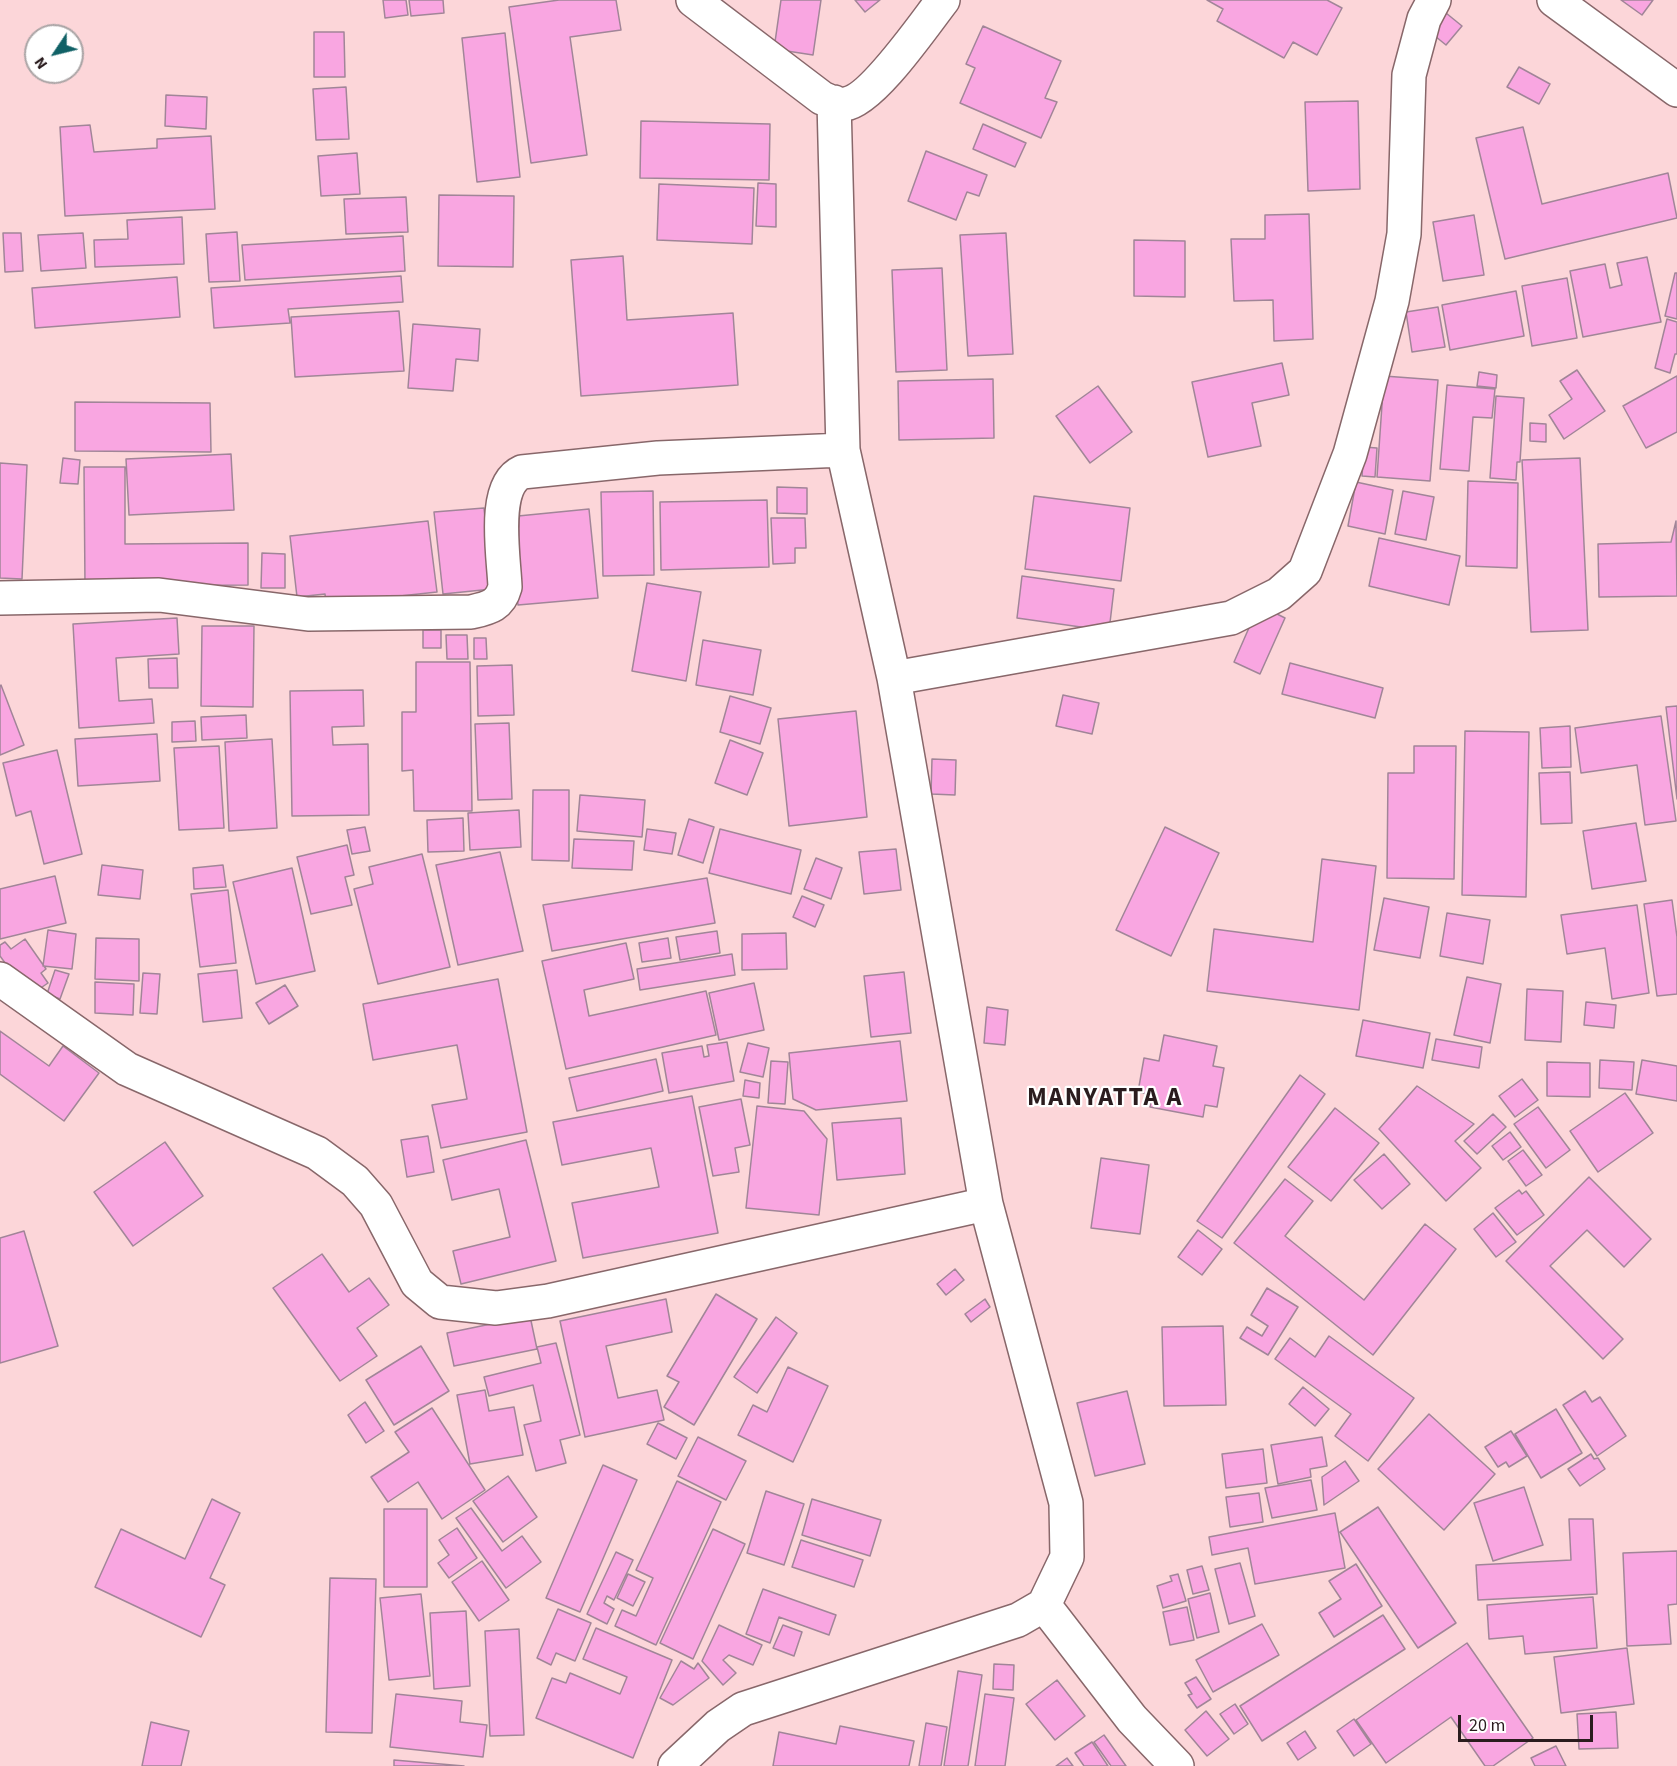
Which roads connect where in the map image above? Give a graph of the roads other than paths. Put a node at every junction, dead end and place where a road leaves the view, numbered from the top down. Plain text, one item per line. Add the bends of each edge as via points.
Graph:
1 (693, 0) edge
2 (943, 0) edge
3 (1434, 0) edge
4 (1554, 0) edge
5 (1677, 90) edge
6 (834, 102) junction
7 (843, 450) junction
8 (0, 598) edge
9 (894, 678) junction
10 (0, 979) edge
11 (986, 1204) junction
12 (1044, 1605) junction
13 (675, 1766) edge
14 (1177, 1766) edge

1 - 6 street via 822,98
2 - 6 street via 877,84 854,101
3 - 9 street via 1424,19 1409,75 1404,234 1392,301 1350,454 1305,571 1279,594 1231,618
4 - 5 street
6 - 7 street
7 - 8 street via 658,458 522,472 509,481 503,498 503,596 490,608 471,612 308,614 159,595
7 - 9 street
9 - 11 street
10 - 11 street via 127,1069 317,1153 338,1166 376,1205 417,1282 440,1302 496,1308 548,1301
11 - 12 street via 1066,1503 1067,1557
12 - 13 street via 993,1630 744,1709 718,1726
12 - 14 street via 1132,1719

